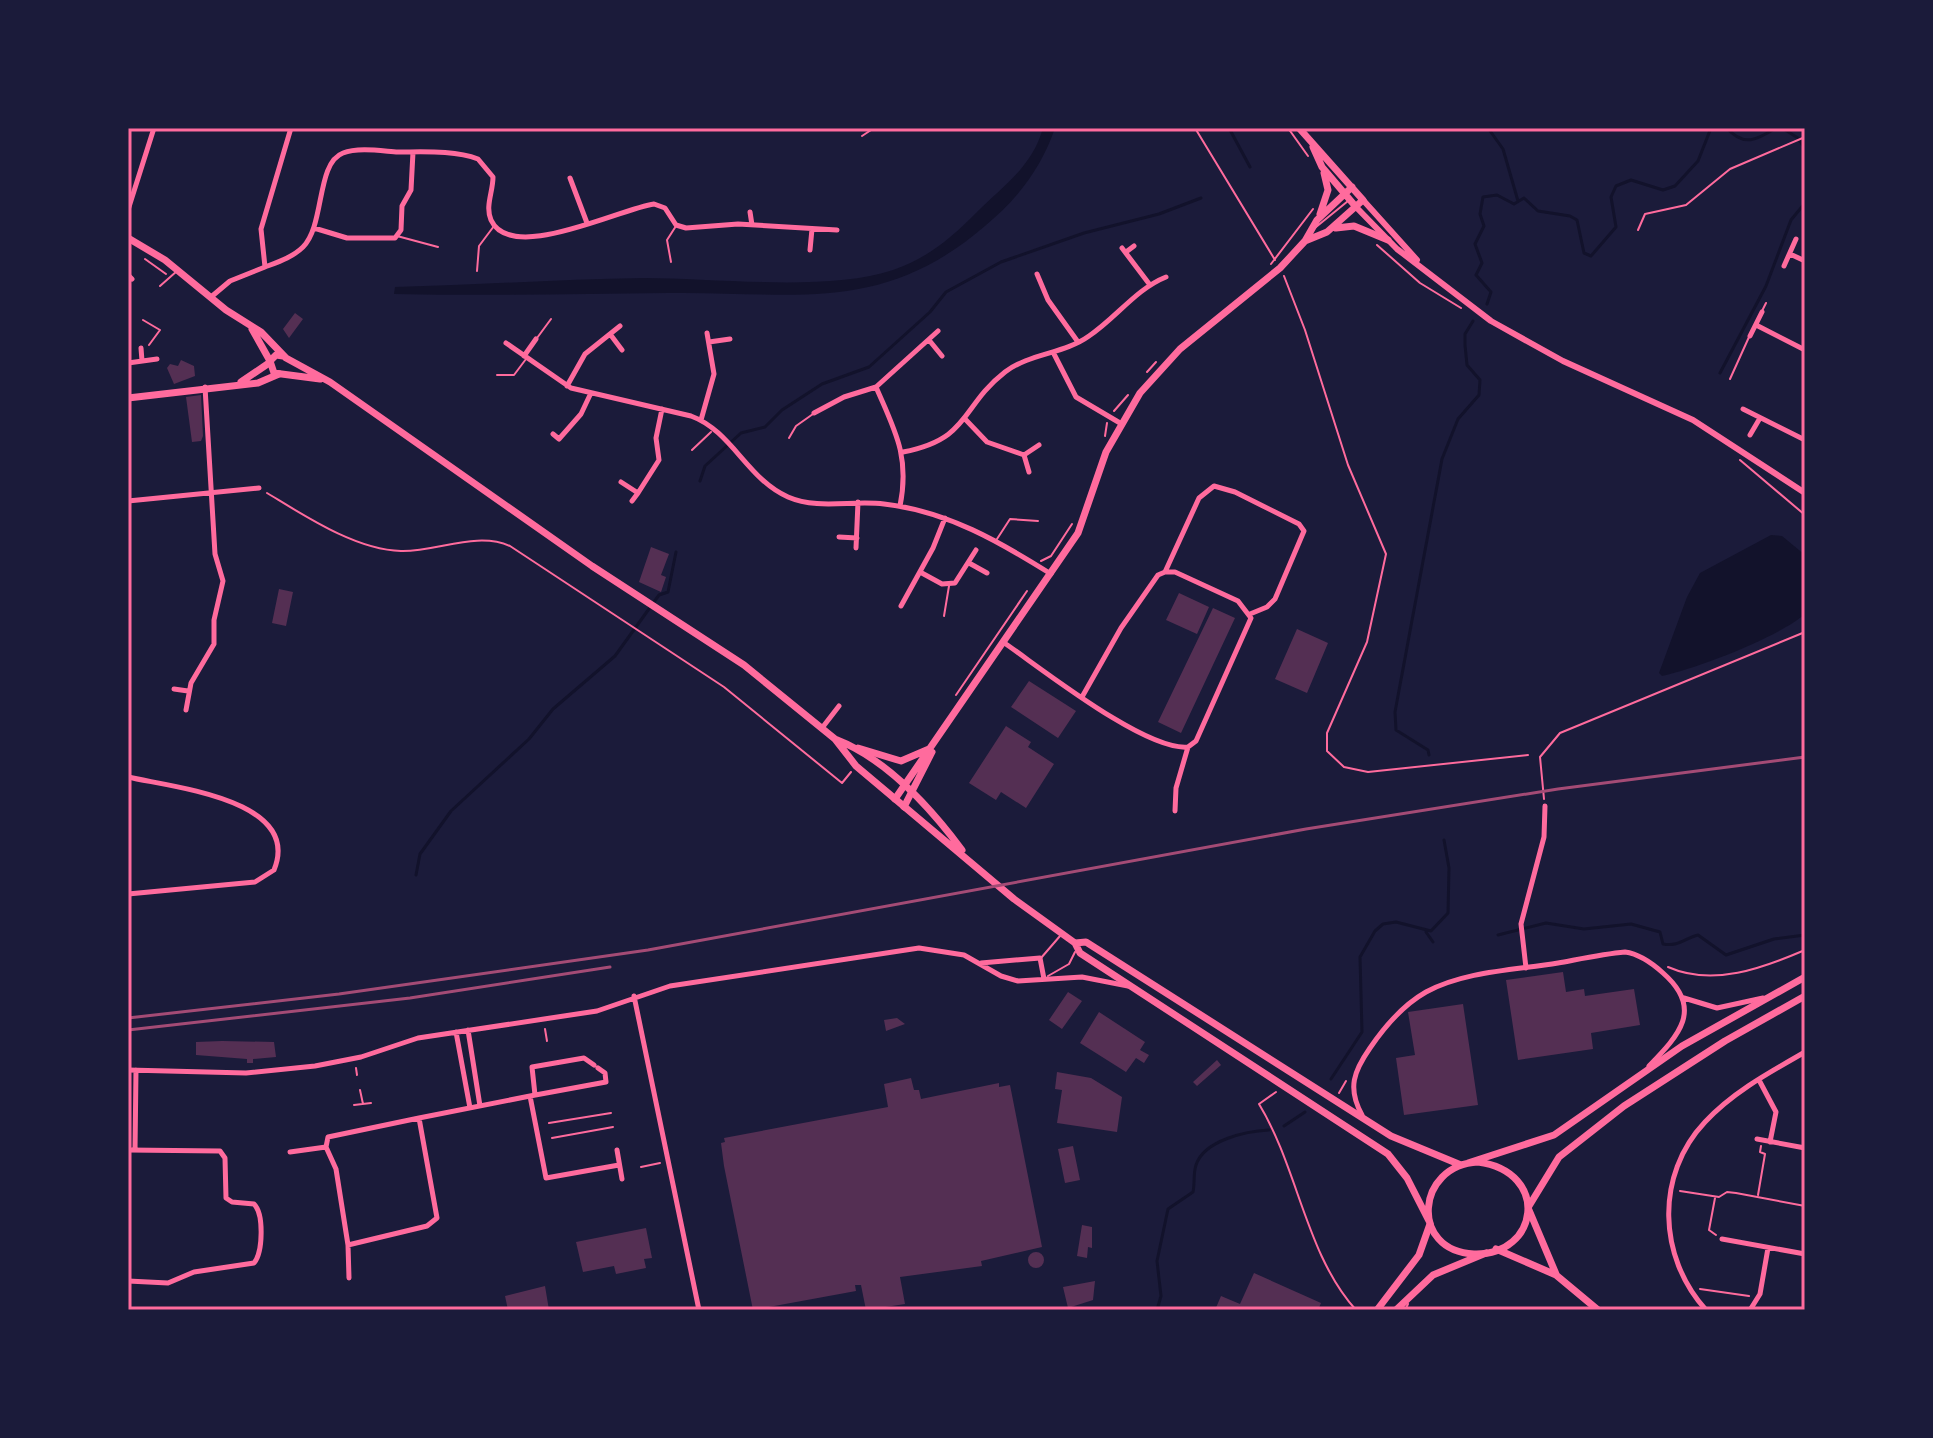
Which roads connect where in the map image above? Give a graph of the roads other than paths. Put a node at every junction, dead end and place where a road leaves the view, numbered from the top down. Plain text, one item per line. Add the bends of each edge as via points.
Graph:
1 (154, 128) edge
2 (291, 128) edge
3 (874, 128) edge
4 (1299, 128) edge
5 (862, 136) dead end
6 (1313, 146) junction
7 (413, 152) junction
8 (1322, 167) junction
9 (570, 178) dead end
10 (1358, 194) junction
11 (1350, 200) junction
12 (128, 210) edge
13 (750, 212) dead end
14 (1317, 220) junction
15 (587, 223) junction
16 (494, 225) junction
17 (676, 225) junction
18 (752, 225) junction
19 (314, 228) junction
20 (812, 229) junction
21 (837, 230) dead end
22 (1311, 230) junction
23 (1327, 232) junction
24 (397, 236) junction
25 (128, 238) edge
26 (1796, 239) dead end
27 (1388, 240) junction
28 (1305, 241) junction
29 (1134, 246) dead end
30 (438, 247) dead end
31 (810, 250) dead end
32 (1790, 254) junction
33 (1805, 261) edge
34 (671, 262) dead end
35 (1422, 266) junction
36 (1784, 266) dead end
37 (265, 267) junction
38 (178, 270) junction
39 (477, 271) dead end
40 (1037, 274) dead end
41 (1166, 277) dead end
42 (1150, 285) junction
43 (160, 286) dead end
44 (211, 297) junction
45 (1766, 303) dead end
46 (1762, 312) joint
47 (551, 319) dead end
48 (620, 326) dead end
49 (1758, 326) junction
50 (251, 327) junction
51 (938, 331) dead end
52 (707, 333) dead end
53 (610, 334) junction
54 (1750, 336) joint
55 (536, 339) joint
56 (730, 339) dead end
57 (929, 340) junction
58 (709, 342) junction
59 (1078, 342) junction
60 (506, 343) dead end
61 (141, 347) road end
62 (622, 350) dead end
63 (1805, 350) edge
64 (1053, 352) junction
65 (942, 356) dead end
66 (284, 357) junction
67 (526, 357) junction
68 (157, 359) dead end
69 (142, 361) junction
70 (269, 362) junction
71 (128, 363) edge
72 (280, 374) junction
73 (497, 375) dead end
74 (1730, 379) dead end
75 (330, 382) junction
76 (239, 383) junction
77 (205, 386) junction
78 (567, 386) junction
79 (876, 387) junction
80 (590, 395) junction
81 (128, 398) edge
82 (662, 409) junction
83 (1743, 409) dead end
84 (814, 413) joint
85 (1760, 418) junction
86 (701, 420) junction
87 (966, 420) junction
88 (1120, 423) junction
89 (715, 428) junction
90 (553, 434) dead end
91 (1750, 435) dead end
92 (789, 438) dead end
93 (1805, 440) edge
94 (1039, 445) dead end
95 (692, 450) dead end
96 (903, 452) junction
97 (1024, 455) junction
98 (1029, 472) dead end
99 (621, 482) dead end
100 (259, 488) road end
101 (210, 492) junction
102 (638, 493) junction
103 (1805, 493) edge
104 (128, 501) edge
105 (632, 501) dead end
106 (858, 502) junction
107 (900, 506) junction
108 (945, 518) junction
109 (1038, 521) dead end
110 (839, 537) dead end
111 (857, 538) junction
112 (996, 540) junction
113 (856, 548) dead end
114 (976, 550) dead end
115 (969, 563) junction
116 (920, 572) junction
117 (1165, 572) junction
118 (987, 573) dead end
119 (1051, 574) junction
120 (949, 585) junction
121 (901, 606) dead end
122 (1250, 614) junction
123 (944, 616) dead end
124 (1002, 642) junction
125 (174, 689) dead end
126 (188, 691) junction
127 (1082, 697) junction
128 (839, 706) dead end
129 (186, 710) dead end
130 (822, 728) junction
131 (835, 739) junction
132 (934, 746) junction
133 (1188, 747) junction
134 (858, 748) junction
135 (128, 777) edge
136 (903, 786) junction
137 (912, 794) junction
138 (895, 799) junction
139 (1545, 806) road end
140 (904, 807) junction
141 (1175, 811) dead end
142 (968, 858) junction
143 (128, 894) edge
144 (1061, 934) junction
145 (1075, 943) junction
146 (1040, 958) junction
147 (980, 963) junction
148 (1526, 968) junction
149 (1805, 977) edge
150 (1044, 979) junction
151 (1129, 986) junction
152 (634, 996) junction
153 (1805, 996) edge
154 (1766, 997) junction
155 (1683, 998) junction
156 (468, 1030) junction
157 (456, 1032) junction
158 (1805, 1052) edge
159 (128, 1070) edge
160 (136, 1070) junction
161 (1643, 1072) junction
162 (1759, 1080) junction
163 (533, 1096) junction
164 (480, 1106) junction
165 (470, 1108) junction
166 (419, 1118) junction
167 (1364, 1119) junction
168 (1759, 1140) road end
169 (1770, 1142) junction
170 (326, 1147) junction
171 (1805, 1148) edge
172 (131, 1150) edge
173 (617, 1150) dead end
174 (290, 1152) dead end
175 (1464, 1164) junction
176 (619, 1165) junction
177 (622, 1179) dead end
178 (1529, 1208) junction
179 (1429, 1222) junction
180 (1722, 1239) road end
181 (348, 1245) junction
182 (1768, 1248) junction
183 (1492, 1251) junction
184 (1805, 1254) edge
185 (1556, 1275) junction
186 (349, 1278) dead end
187 (128, 1281) edge
188 (1415, 1288) junction
189 (699, 1310) edge
190 (1377, 1310) edge
191 (1396, 1310) edge
192 (1405, 1310) edge
193 (1598, 1310) edge
194 (1706, 1310) edge
195 (1750, 1310) edge

1 - 12 street
2 - 37 street via 260,233
3 - 5 lane
4 - 6 main road
6 - 8 main road
6 - 10 main road
7 - 16 street via 482,162 493,177 489,209
7 - 19 street via 339,155 328,170
7 - 24 street via 411,190
8 - 11 main road
8 - 14 main road via 1328,190
9 - 15 street
10 - 11 main road
10 - 11 main road
10 - 35 street
11 - 14 main road
11 - 22 lane
11 - 23 main road
11 - 27 street
13 - 18 street
14 - 22 main road
15 - 16 street via 529,238 507,235
15 - 17 street via 654,204 665,208
16 - 39 lane via 479,246
17 - 18 street
17 - 34 lane via 667,240
18 - 20 street
19 - 24 street via 362,239
19 - 37 street via 299,250
20 - 21 street
20 - 31 street
22 - 28 main road
23 - 27 main road via 1354,226
23 - 28 main road
24 - 30 lane
25 - 38 main road
26 - 32 street
27 - 35 street
28 - 88 main road via 1270,277 1164,364
29 - 42 street via 1124,250
32 - 33 street
32 - 36 street
35 - 103 street via 1515,335 1693,420
37 - 44 street via 230,281
38 - 43 lane
38 - 44 main road
40 - 59 street via 1048,300
41 - 42 street
42 - 59 street
44 - 50 main road
45 - 46 lane
46 - 49 street
47 - 55 lane
48 - 53 street
49 - 54 street
49 - 63 street
50 - 66 main road
50 - 70 main road
51 - 57 street
52 - 58 street
53 - 62 street
53 - 78 street via 585,354
54 - 74 lane
55 - 67 street
56 - 58 street
57 - 65 street
57 - 79 street
58 - 86 street via 713,382
59 - 64 street
60 - 67 street
61 - 69 street
64 - 87 street via 1004,373 985,390
64 - 88 street via 1073,393
66 - 70 main road via 276,355
66 - 72 main road via 287,369
66 - 75 main road
67 - 73 lane via 514,375
67 - 78 street
68 - 69 street
69 - 71 street
70 - 72 main road via 271,371
70 - 76 main road
72 - 75 main road
72 - 76 main road via 258,383
75 - 130 main road via 762,678
76 - 77 main road
77 - 81 main road
77 - 101 street
78 - 80 street
79 - 84 street
79 - 96 street
80 - 82 street
80 - 90 street via 567,432 559,439
82 - 86 street
82 - 102 street via 656,438 659,460
83 - 85 street
84 - 92 lane
85 - 91 street
85 - 93 street
86 - 89 street
87 - 96 street via 943,440
87 - 97 street via 987,442
88 - 119 main road via 1084,522
89 - 95 lane
89 - 106 street via 767,483 788,497 813,504
94 - 97 street
96 - 107 street
97 - 98 street
99 - 102 street
100 - 101 street
101 - 104 street
101 - 126 street via 215,554 223,581 213,648
102 - 105 street
106 - 107 street
106 - 111 street
107 - 108 street
108 - 112 street
108 - 116 street
109 - 112 lane via 1010,519
110 - 111 street
111 - 113 street
112 - 119 street
114 - 115 street
115 - 118 street
115 - 120 street
116 - 120 street
116 - 121 street
117 - 122 street via 1238,601
117 - 122 street via 1204,492 1219,486 1235,492 1304,531 1275,599
117 - 127 street via 1129,616
119 - 124 main road
120 - 123 lane
122 - 133 street via 1237,655 1196,741
124 - 127 street
124 - 132 main road
125 - 126 street
126 - 129 street
127 - 133 street via 1127,726
128 - 130 street
130 - 131 main road
131 - 134 main road
131 - 138 main road via 856,766
132 - 134 main road via 901,761
132 - 136 main road
132 - 137 main road
133 - 141 street
134 - 136 main road
135 - 143 street via 241,804 261,818 273,836 278,860 262,880
136 - 137 main road
136 - 138 main road
137 - 140 main road
137 - 142 main road
138 - 140 main road
139 - 148 street via 1546,829 1521,931
140 - 142 main road
142 - 144 main road
144 - 145 main road
144 - 146 lane
145 - 150 lane via 1073,959
145 - 151 main road via 1080,953
145 - 167 main road via 1086,942
146 - 147 street
146 - 150 street
147 - 150 street via 1010,980
147 - 152 street via 945,950 896,950
148 - 155 street via 1630,953 1660,970
148 - 167 street via 1426,992 1385,1028 1353,1078
149 - 154 main road
150 - 151 street via 1088,977
151 - 179 main road via 1388,1154
152 - 156 street via 588,1013
152 - 189 street
153 - 178 main road via 1624,1106 1559,1157
154 - 155 street via 1717,1008
154 - 161 main road
155 - 161 street via 1677,1036
156 - 157 street
156 - 164 street
157 - 160 street via 343,1061 267,1072
157 - 165 street
158 - 162 street
159 - 160 street
160 - 172 street
161 - 175 main road via 1554,1135
162 - 169 street via 1776,1112
162 - 194 street via 1698,1129 1671,1190 1670,1237 1678,1269
163 - 163 street via 606,1082 605,1073 584,1058 532,1067
163 - 164 street
163 - 176 street via 546,1178
164 - 165 street
165 - 166 street
166 - 170 street via 332,1134
166 - 181 street via 437,1218 427,1226
167 - 175 main road via 1414,1148
168 - 169 street
169 - 171 street
170 - 174 street
170 - 181 street via 336,1169
172 - 187 street via 222,1153 226,1198 259,1209 259,1254 252,1264 194,1272 168,1283
173 - 176 street
175 - 178 main road via 1492,1164 1509,1172 1524,1187
175 - 179 main road via 1432,1191
176 - 177 street
178 - 183 main road via 1519,1233
178 - 185 main road
179 - 183 main road via 1452,1248
179 - 190 main road via 1416,1261
180 - 182 street
181 - 186 street
182 - 184 street
182 - 195 street via 1758,1298
183 - 185 main road
183 - 188 main road
185 - 193 main road
188 - 191 main road
188 - 192 lane

